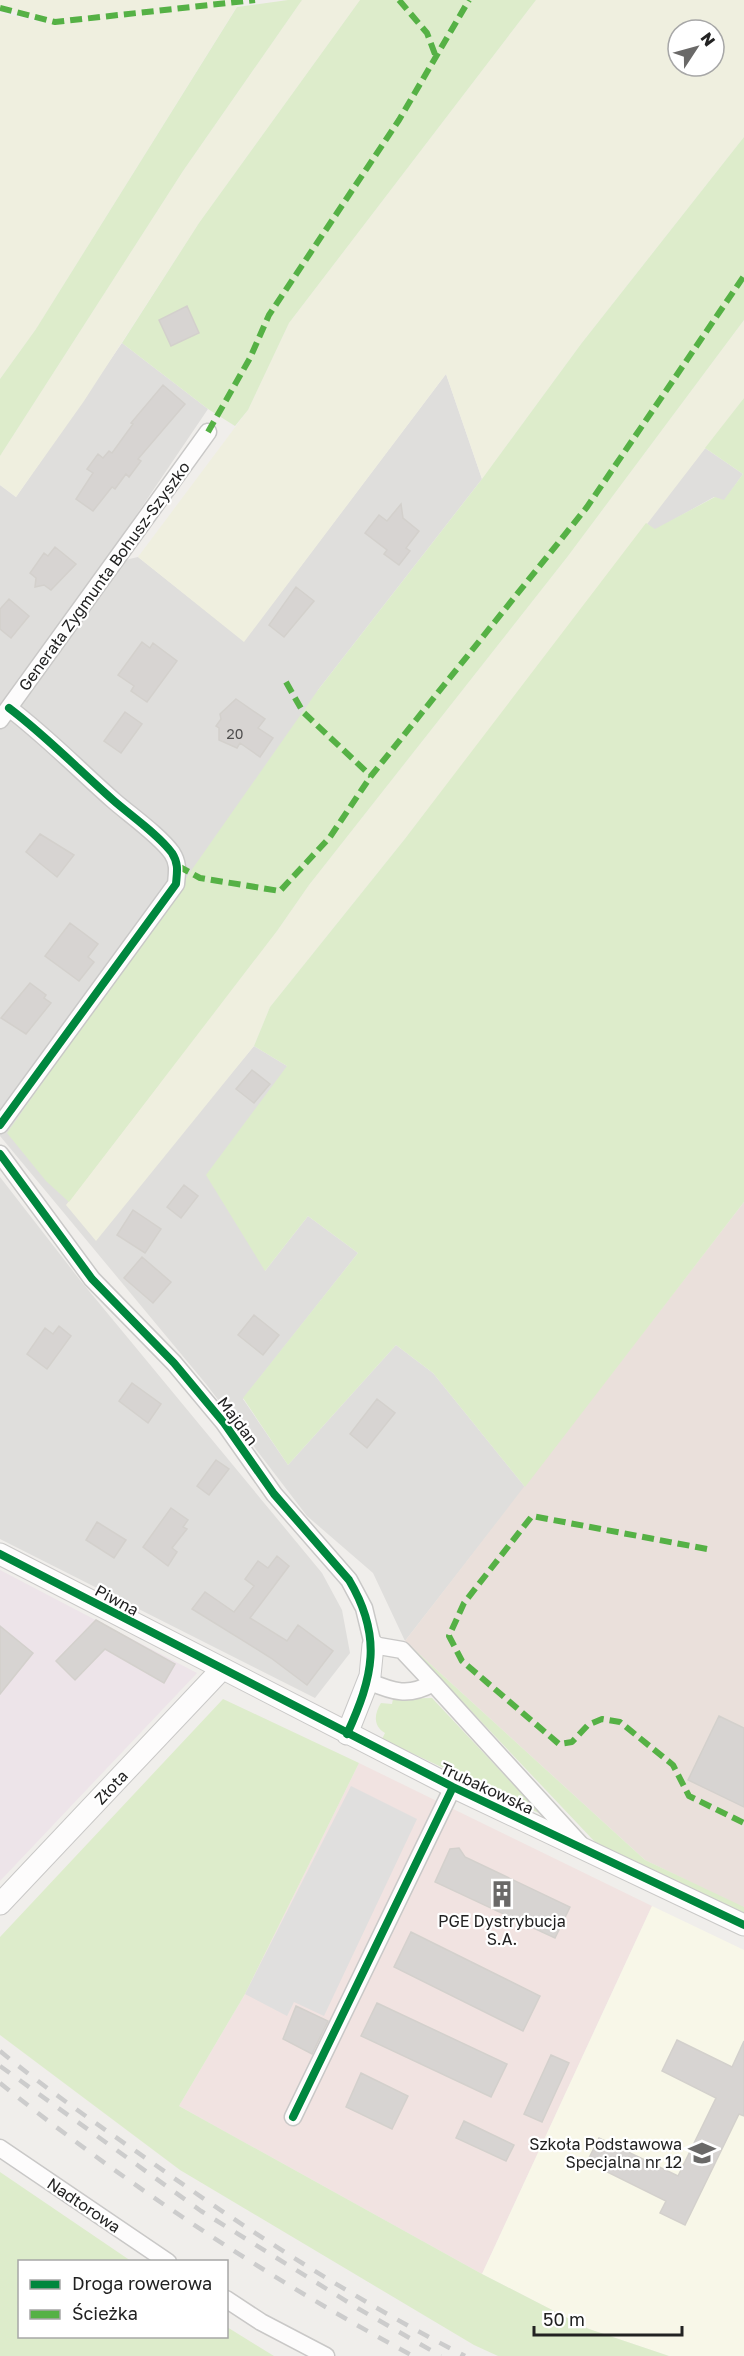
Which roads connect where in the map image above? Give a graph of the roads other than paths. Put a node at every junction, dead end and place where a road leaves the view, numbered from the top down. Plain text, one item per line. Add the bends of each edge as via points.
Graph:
1 (208, 432) dead end
2 (4, 714) edge
3 (0, 1125) edge
4 (0, 1154) edge
5 (0, 1554) edge
6 (373, 1645) junction
7 (221, 1670) junction
8 (368, 1681) junction
9 (433, 1683) junction
10 (347, 1734) junction
11 (453, 1787) junction
12 (585, 1849) junction
13 (0, 1904) edge
14 (744, 1925) edge
15 (293, 2117) dead end
16 (0, 2148) edge
17 (165, 2260) edge
18 (228, 2300) edge
19 (326, 2356) edge

1 - 2 street, Generała Zygmunta Bohusz-Szyszko
2 - 3 street via 48,737 165,846 178,866 176,884
4 - 6 street, Majdan via 92,1279 174,1363 224,1423 274,1494 349,1580 364,1608
5 - 7 street, Piwna
6 - 8 street, Majdan
6 - 9 street via 402,1650
7 - 10 street, Trubakowska
7 - 13 street, Złota
8 - 9 street via 404,1693
8 - 10 street, Majdan
9 - 12 street
10 - 11 street, Trubakowska
11 - 12 street, Trubakowska
11 - 15 street
12 - 14 street, Trubakowska
16 - 17 street, Nadtorowa
18 - 19 street

